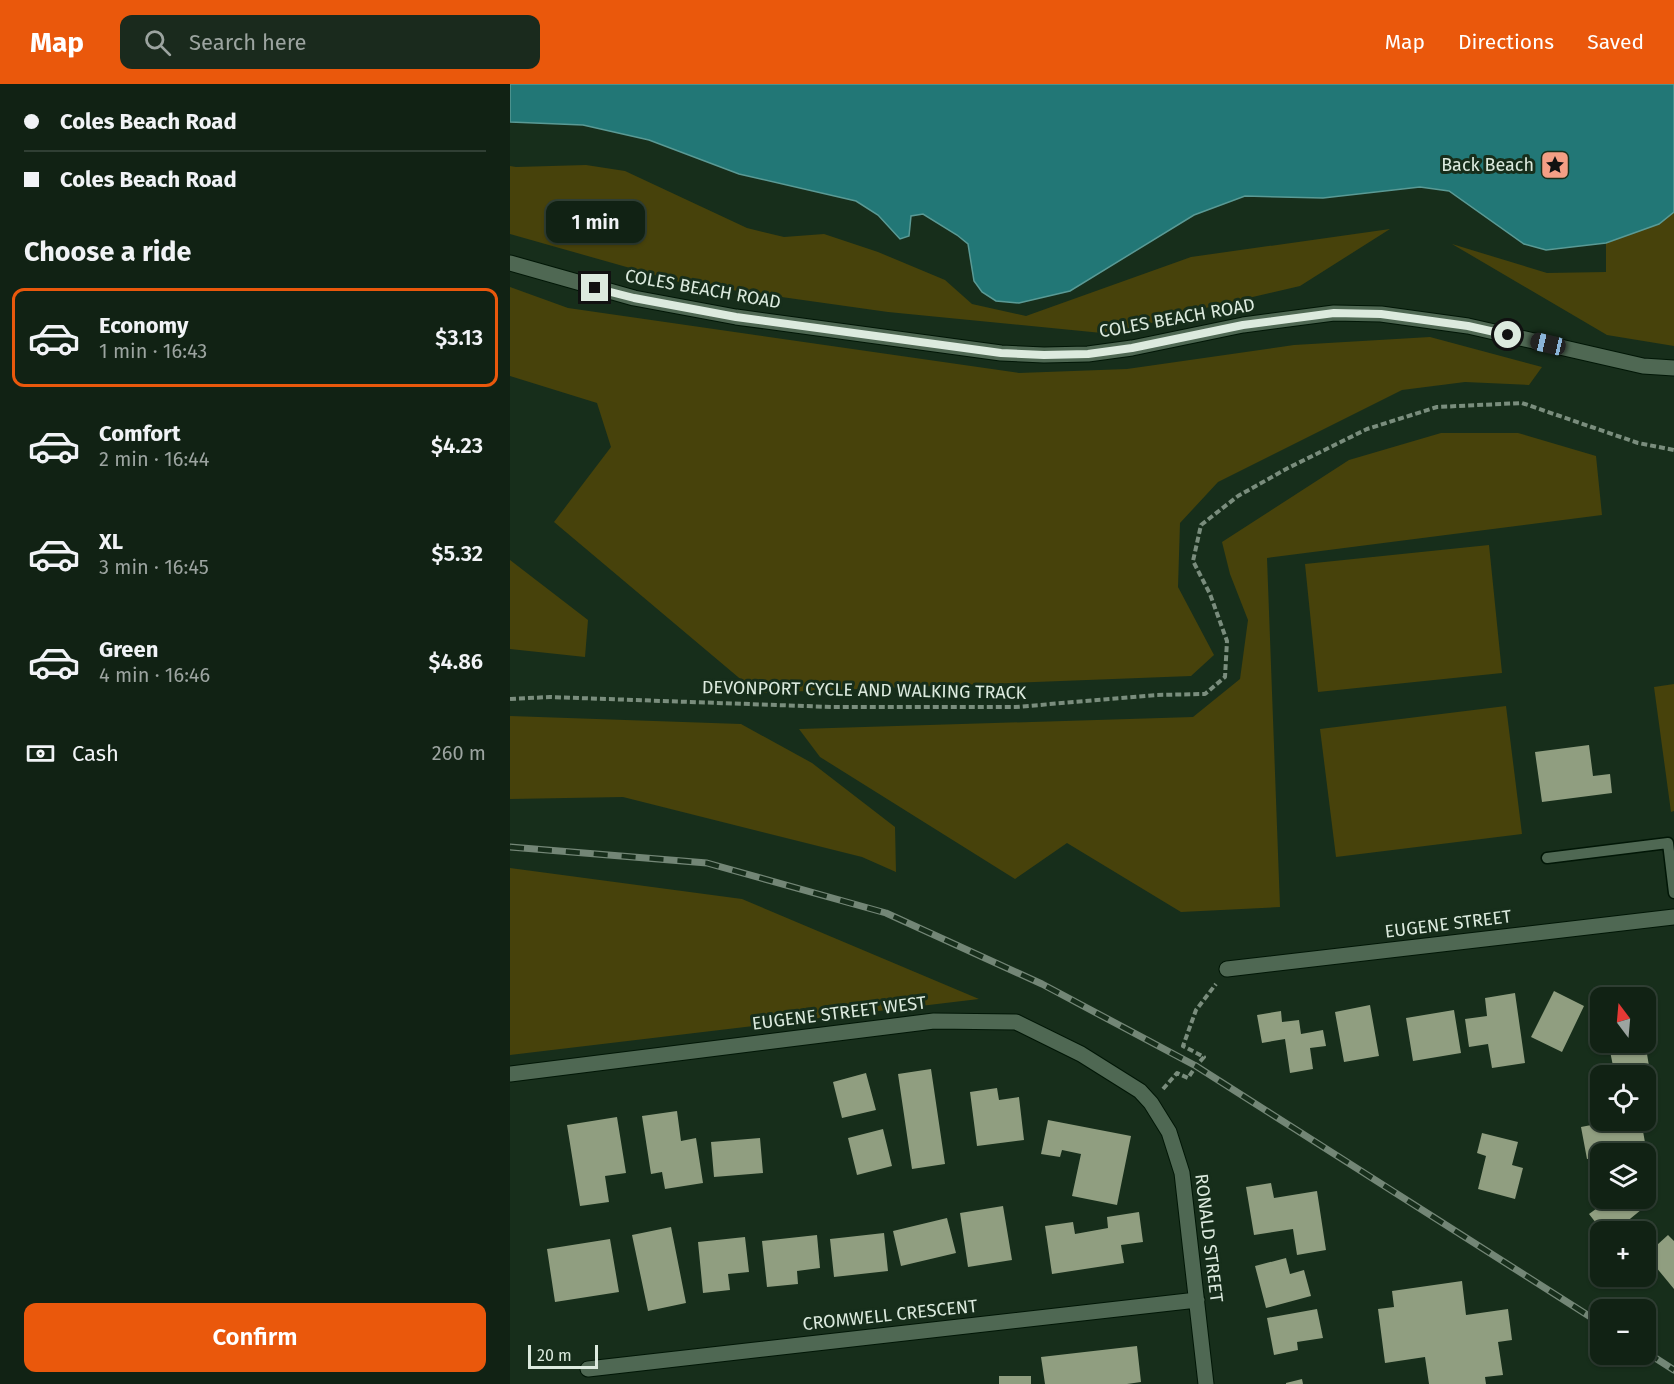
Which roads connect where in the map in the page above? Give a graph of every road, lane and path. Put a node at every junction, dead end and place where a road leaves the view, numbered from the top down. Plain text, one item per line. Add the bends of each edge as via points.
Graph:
1 (510, 263) edge
2 (1674, 368) edge
3 (1674, 450) edge
4 (510, 699) edge
5 (1671, 843) edge
6 (1547, 858) dead end
7 (1674, 893) edge
8 (1674, 917) edge
9 (1227, 969) joint
10 (510, 1074) edge
11 (1150, 1103) junction
12 (1197, 1300) junction
13 (588, 1369) dead end
14 (1206, 1384) edge

1 - 2 street, COLES BEACH ROAD via 634,298 736,317 1001,353 1088,354 1243,325 1334,313 1381,314 1468,326 1643,366
3 - 4 path, DEVONPORT CYCLE AND WALKING TRACK via 1638,443 1522,403 1437,407 1367,429 1288,468 1238,496 1202,525 1193,561 1227,641 1225,677 1205,694 1016,707
5 - 6 lane
5 - 7 lane
8 - 9 street, EUGENE STREET
9 - 11 path via 1196,1010 1184,1046 1204,1057 1188,1078 1177,1073
10 - 11 street, EUGENE STREET WEST via 934,1021 1016,1022 1081,1054 1140,1091
11 - 12 street, RONALD STREET via 1169,1132 1182,1173
12 - 13 street, CROMWELL CRESCENT
12 - 14 street, RONALD STREET

